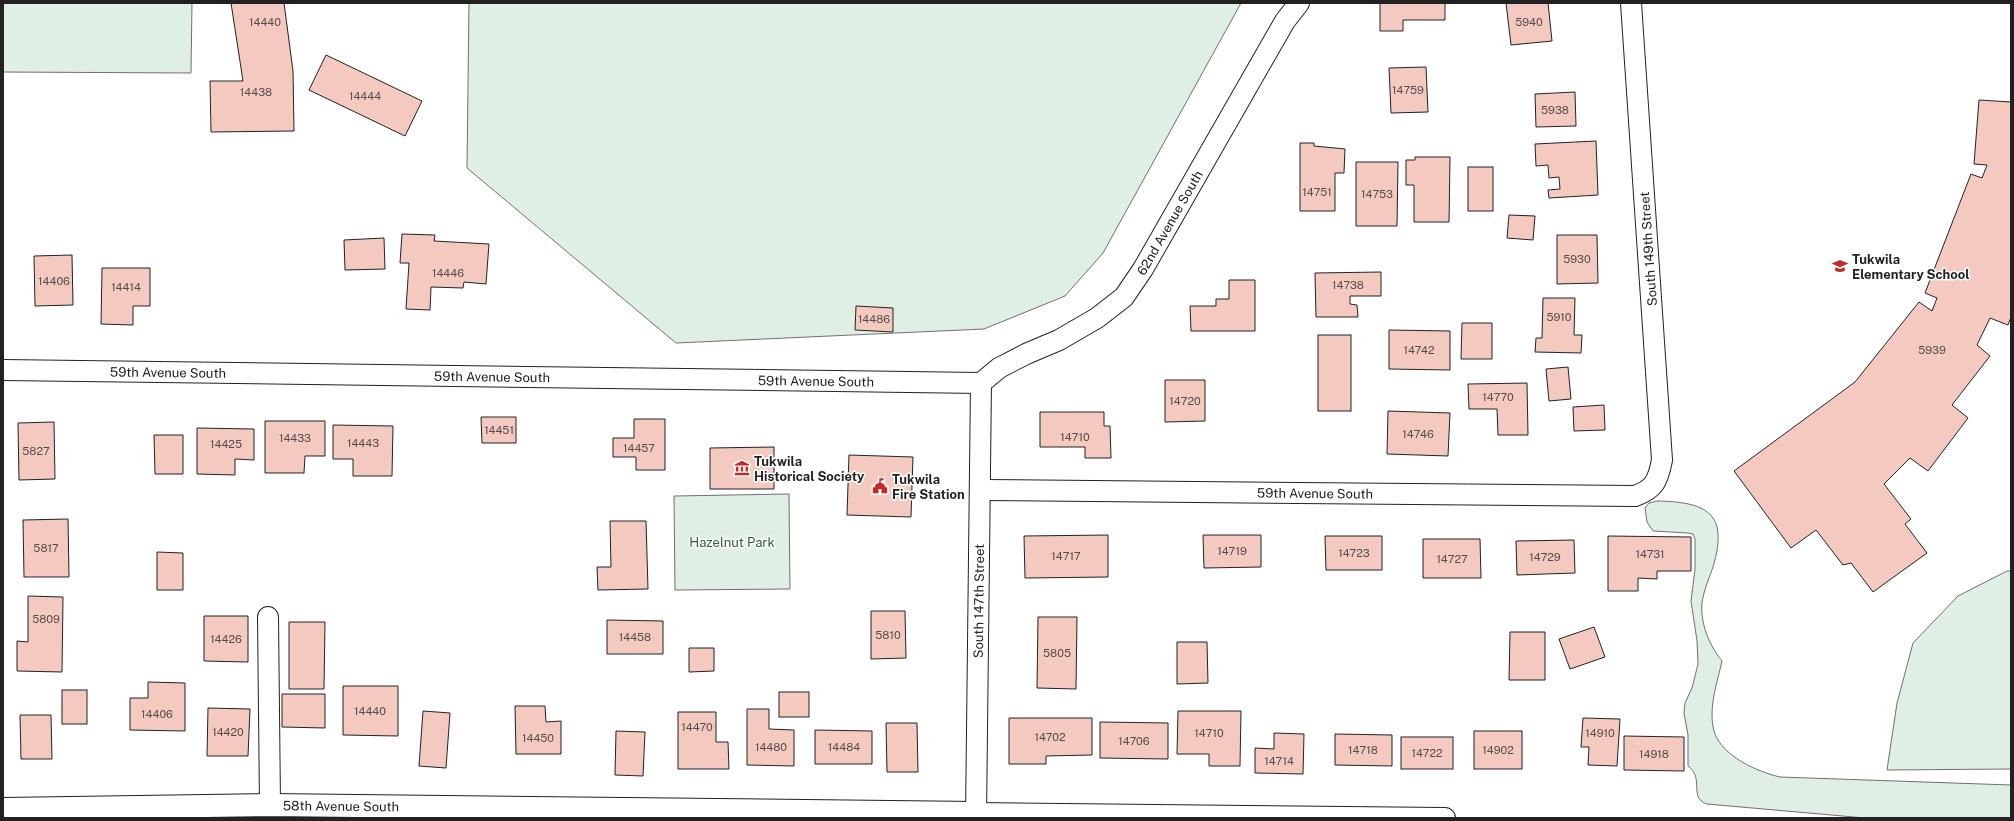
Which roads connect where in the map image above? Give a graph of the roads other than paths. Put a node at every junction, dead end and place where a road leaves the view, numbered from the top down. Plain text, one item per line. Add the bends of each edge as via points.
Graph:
1 (1299, 3) edge
2 (1631, 3) edge
3 (3, 370) edge
4 (981, 383) junction
5 (980, 490) junction
6 (1648, 492) joint
7 (268, 617) dead end
8 (270, 806) junction
9 (3, 809) edge
10 (976, 815) edge
11 (1445, 818) edge

1 - 4 street, 62nd Avenue South via 1285,21 1143,269 1124,297 1091,322 999,368
2 - 6 street, South 149th Street via 1662,460 1659,476
3 - 4 street, 59th Avenue South
4 - 5 street, South 147th Street
5 - 6 street, 59th Avenue South via 1635,496
5 - 10 street, South 147th Street
7 - 8 street, 58th Avenue South
8 - 9 street, 58th Avenue South
8 - 10 street, 58th Avenue South
10 - 11 street, 58th Avenue South

